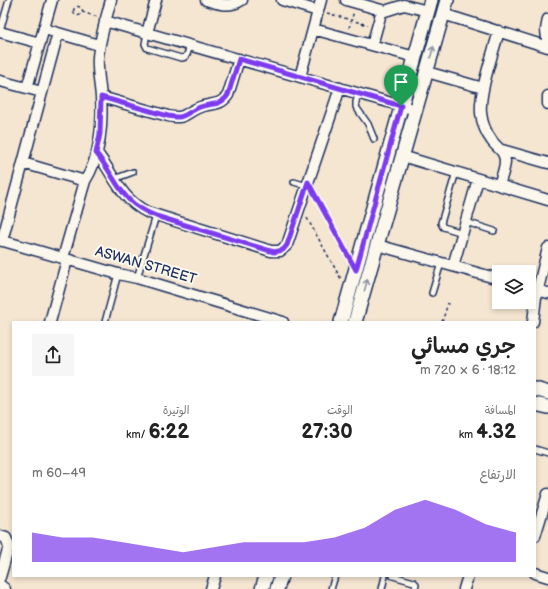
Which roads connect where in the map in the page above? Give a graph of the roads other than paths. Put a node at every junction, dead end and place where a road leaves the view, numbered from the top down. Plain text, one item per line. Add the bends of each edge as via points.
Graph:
1 (9, 0) edge
2 (52, 0) edge
3 (111, 0) edge
4 (156, 0) edge
5 (206, 0) edge
6 (242, 0) edge
7 (282, 0) edge
8 (321, 0) edge
9 (346, 0) edge
10 (447, 0) edge
11 (429, 5) edge
12 (382, 10) junction
13 (318, 11) junction
14 (443, 14) junction
15 (548, 19) edge
16 (105, 20) junction
17 (44, 29) junction
18 (313, 29) junction
19 (0, 31) edge
20 (499, 32) junction
21 (58, 33) junction
22 (147, 33) junction
23 (40, 43) junction
24 (99, 45) junction
25 (190, 45) junction
26 (372, 45) junction
27 (548, 47) edge
28 (415, 57) junction
29 (239, 59) junction
30 (427, 72) junction
31 (300, 77) junction
32 (0, 81) edge
33 (27, 88) junction
34 (340, 88) junction
35 (484, 88) junction
36 (42, 92) junction
37 (358, 94) junction
38 (548, 96) edge
39 (101, 97) junction
40 (548, 104) edge
41 (401, 106) junction
42 (416, 110) junction
43 (374, 139) dead end
44 (502, 150) junction
45 (96, 153) junction
46 (402, 156) junction
47 (23, 163) junction
48 (548, 163) edge
49 (133, 172) dead end
50 (456, 172) junction
51 (114, 179) junction
52 (478, 179) junction
53 (85, 181) junction
54 (294, 182) dead end
55 (308, 184) junction
56 (499, 185) junction
57 (548, 200) edge
58 (156, 216) junction
59 (466, 222) junction
60 (494, 231) dead end
61 (462, 233) junction
62 (1, 240) edge
63 (377, 245) junction
64 (548, 248) edge
65 (65, 259) junction
66 (441, 263) junction
67 (453, 266) junction
68 (118, 274) junction
69 (492, 277) edge
70 (137, 278) junction
71 (536, 281) edge
72 (536, 290) edge
73 (432, 293) dead end
74 (548, 293) edge
75 (533, 309) edge
76 (50, 321) edge
77 (105, 321) edge
78 (280, 321) edge
79 (341, 321) edge
80 (355, 321) edge
81 (533, 321) edge
82 (536, 389) edge
83 (548, 393) edge
84 (536, 404) edge
85 (548, 407) edge
86 (536, 449) edge
87 (548, 453) edge
88 (548, 494) edge
89 (536, 533) edge
90 (0, 536) edge
91 (536, 573) edge
92 (0, 577) edge
93 (215, 577) edge
94 (266, 577) edge
95 (280, 577) edge
96 (335, 577) edge
97 (385, 577) edge
98 (396, 577) edge
99 (468, 577) edge
100 (548, 577) edge
101 (0, 585) edge
102 (4, 589) edge
103 (211, 589) edge
104 (262, 589) edge
105 (277, 589) edge
106 (331, 589) edge
107 (382, 589) edge
108 (415, 589) edge
109 (464, 589) edge

1 - 19 lane
2 - 17 street
3 - 16 street
4 - 22 street
5 - 6 street via 226,5
7 - 13 street
8 - 13 street
9 - 12 street
10 - 14 street
11 - 12 street via 404,5 388,11
11 - 28 street
12 - 26 street
13 - 18 street
14 - 20 street
30 -> 14 street
15 - 27 street
16 - 22 street
16 - 24 street
17 - 21 street
17 - 23 street
18 - 26 street
18 - 31 street
19 - 23 street
20 - 27 street
20 - 35 street
21 - 24 street
21 - 36 street
22 - 25 street
22 - 25 lane via 146,47 174,56 186,57
23 - 33 street
24 - 39 street
25 - 29 street
26 - 28 street
28 - 41 street
29 - 31 street
29 - 39 street via 226,99 217,104 198,108 184,116 168,116
30 - 35 street
30 - 42 street
31 - 34 street
32 - 33 street
33 - 36 street
34 - 37 street
34 - 55 street
35 - 44 street via 480,107 482,121 492,141
36 - 47 street
37 - 41 street
37 - 43 lane via 356,107 368,124
38 - 40 street
39 - 45 street via 100,134
41 - 42 street
41 - 79 street
42 - 46 street
44 - 48 street
44 - 56 street via 505,163
45 - 51 street
45 - 53 street
46 - 50 street
46 - 63 street
47 - 53 street
47 - 62 street
49 - 51 lane
50 - 52 street
50 - 61 lane via 441,223 443,227
51 - 58 street via 118,188 131,202
52 - 56 street
52 - 59 street
53 - 65 street
54 - 55 lane
55 - 58 street via 287,245 280,251 271,251
56 - 57 street
58 - 70 lane
59 - 60 lane
59 - 61 street
61 - 67 street
62 - 65 street, ASWAN STREET
63 - 66 street
80 -> 63 street
64 - 71 street
65 - 68 street, ASWAN STREET
65 - 76 street
66 - 67 street
66 - 73 lane
67 - 69 street
68 - 70 street, ASWAN STREET
68 - 77 lane
70 - 78 street, ASWAN STREET
72 - 74 street
75 - 81 street
82 - 83 street
84 - 85 street
86 - 87 lane
88 - 89 street
90 - 92 street via 6,538 9,546
91 - 100 street
93 - 103 street
94 - 104 street
95 - 105 street
96 - 106 lane
97 - 107 lane
98 - 108 lane via 414,582
99 - 109 street
101 - 102 street

